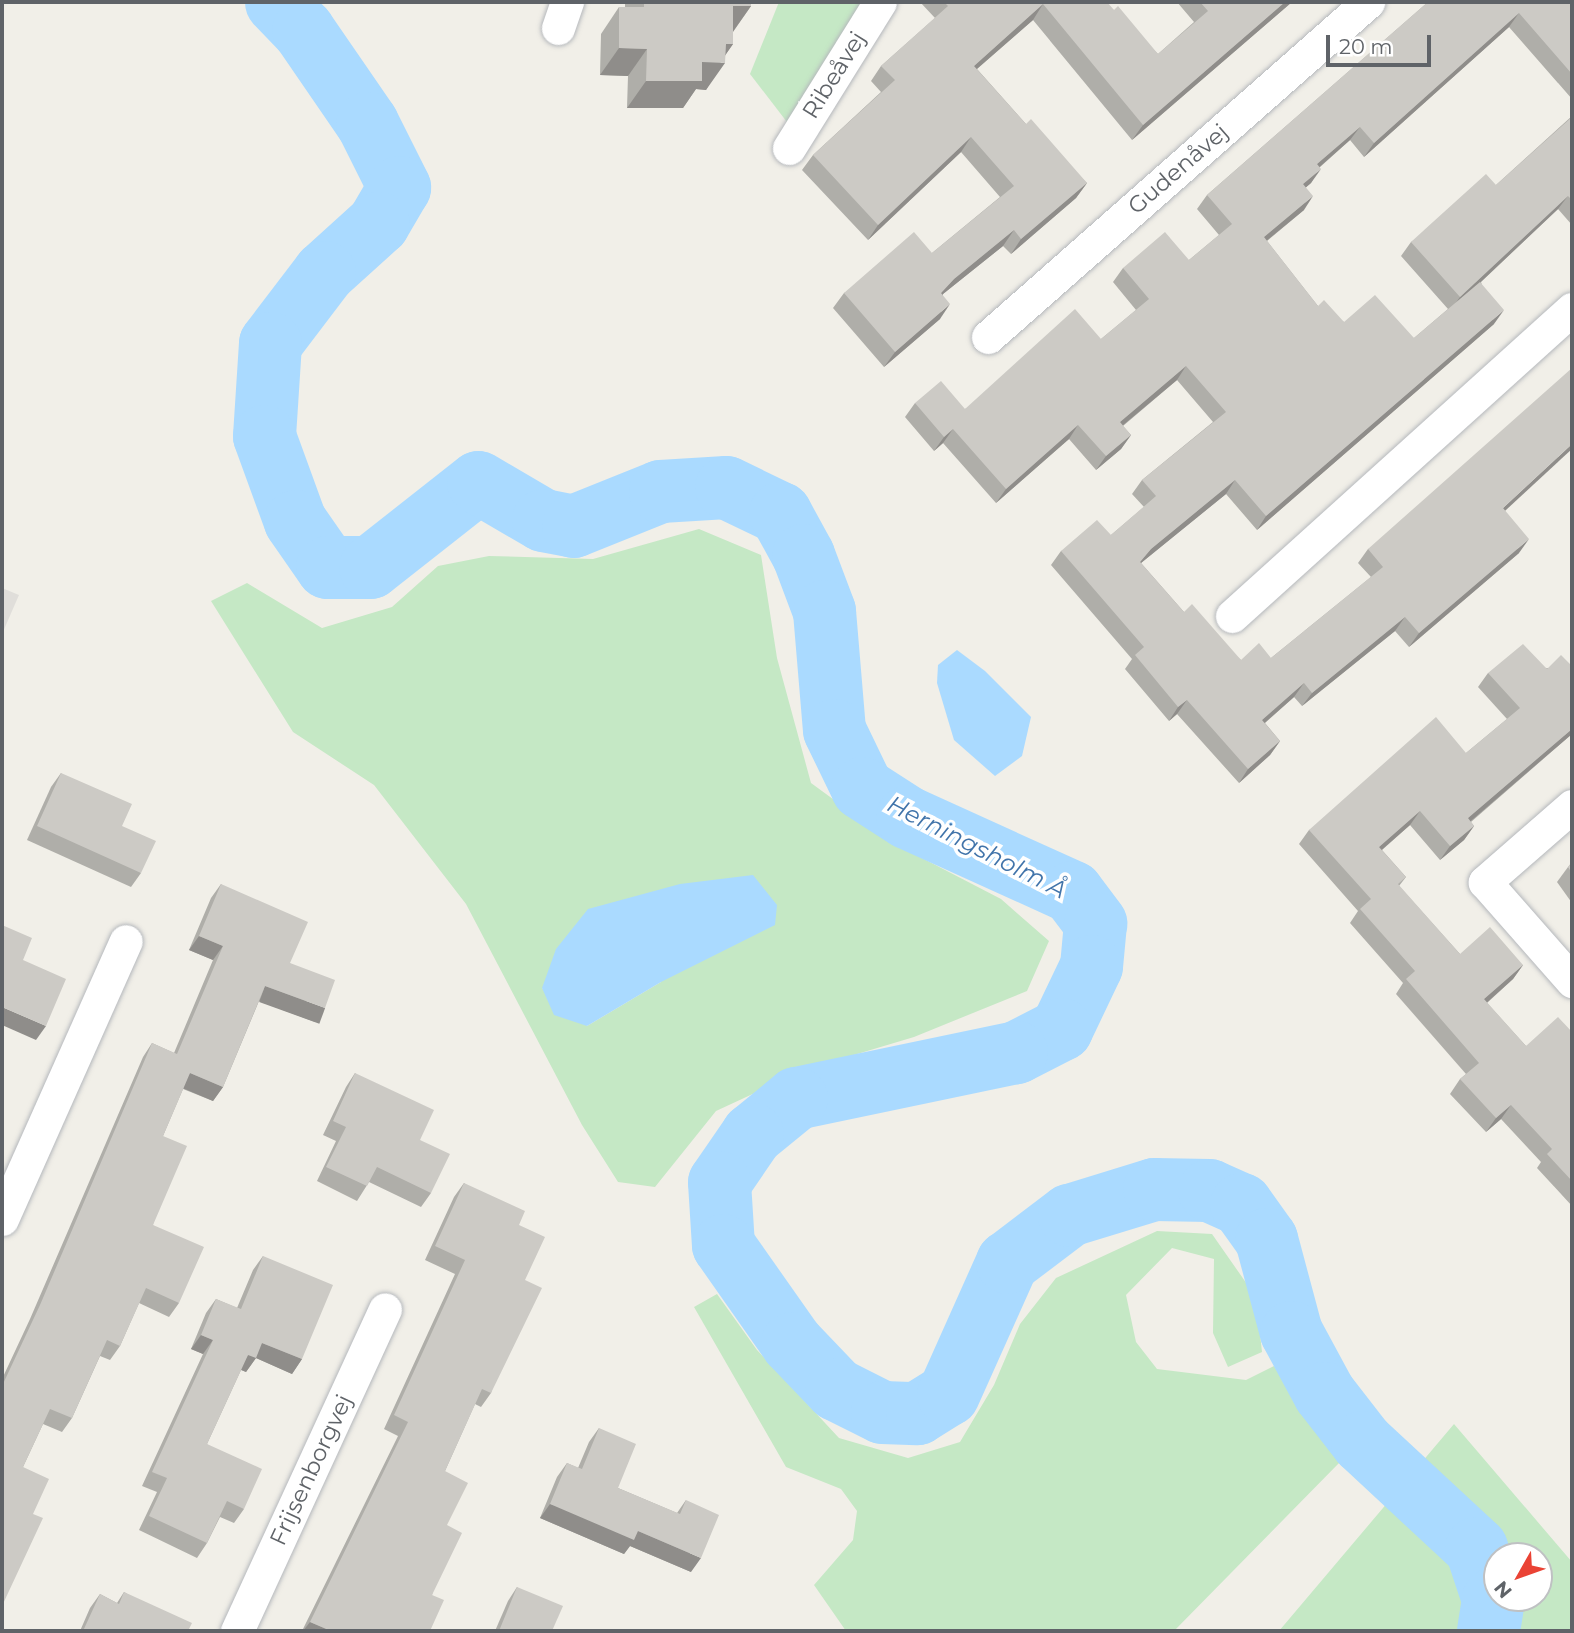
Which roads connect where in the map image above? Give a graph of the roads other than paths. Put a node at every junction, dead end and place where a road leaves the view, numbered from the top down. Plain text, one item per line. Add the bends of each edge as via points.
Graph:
1 (880, 2) edge
2 (1368, 2) edge
3 (789, 148) dead end
4 (1572, 309) edge
5 (988, 337) dead end
6 (1232, 616) dead end
7 (1572, 806) edge
8 (126, 941) dead end
9 (1572, 981) edge
10 (2, 1219) edge
11 (385, 1309) dead end
12 (237, 1631) edge

1 - 3 street, Ribeåvej
2 - 5 street, Gudenåvej
4 - 6 street
7 - 9 street via 1485,882
8 - 10 street
11 - 12 street, Frijsenborgvej

